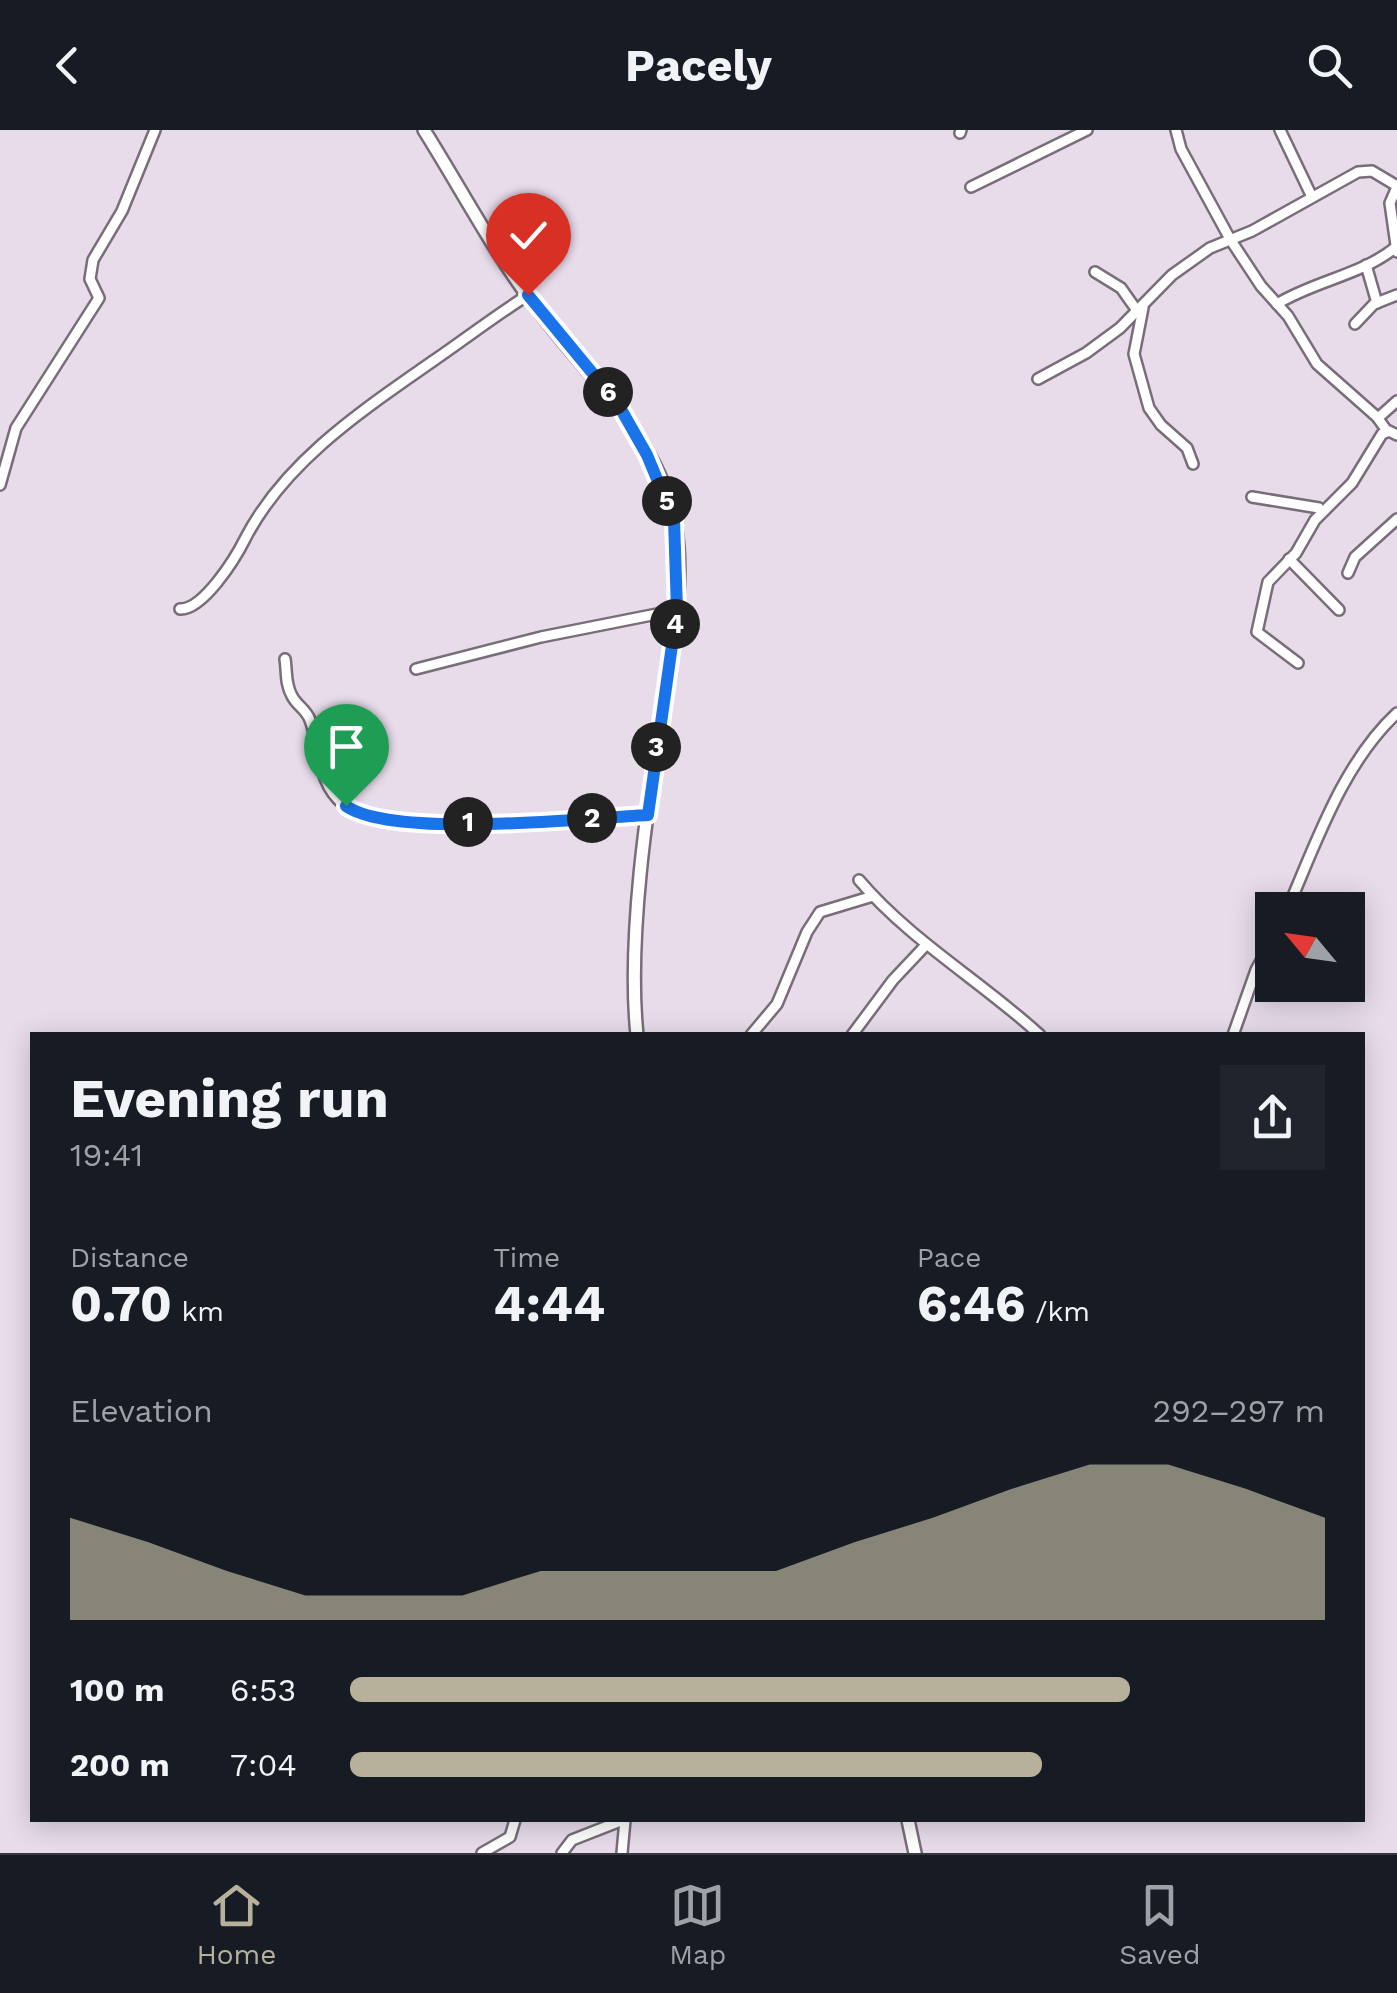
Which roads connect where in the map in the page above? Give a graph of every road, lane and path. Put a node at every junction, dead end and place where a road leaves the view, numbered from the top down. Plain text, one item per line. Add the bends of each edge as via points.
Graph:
1 (155, 130) edge
2 (424, 130) edge
3 (1087, 130) edge
4 (1176, 130) edge
5 (1280, 130) edge
6 (1397, 186) edge
7 (971, 187) dead end
8 (1312, 197) junction
9 (1230, 239) junction
10 (1397, 250) edge
11 (1366, 265) junction
12 (1095, 272) dead end
13 (528, 295) junction
14 (1397, 295) edge
15 (1377, 303) junction
16 (1277, 304) junction
17 (1141, 308) junction
18 (1354, 324) dead end
19 (1038, 378) dead end
20 (1397, 401) edge
21 (1378, 418) junction
22 (1392, 433) edge
23 (1193, 464) dead end
24 (0, 485) edge
25 (1252, 497) dead end
26 (1331, 505) junction
27 (1319, 508) junction
28 (1397, 519) edge
29 (1310, 527) junction
30 (1289, 559) junction
31 (1348, 573) dead end
32 (180, 609) dead end
33 (677, 610) junction
34 (1338, 610) dead end
35 (285, 658) dead end
36 (1298, 663) dead end
37 (416, 669) dead end
38 (1397, 713) edge
39 (648, 815) junction
40 (859, 880) dead end
41 (1295, 892) edge
42 (873, 896) junction
43 (926, 945) junction
44 (1255, 973) edge
45 (637, 1032) edge
46 (754, 1032) edge
47 (854, 1032) edge
48 (1037, 1032) edge
49 (1234, 1032) edge
50 (515, 1822) edge
51 (619, 1822) edge
52 (624, 1822) edge
53 (908, 1822) edge
54 (482, 1853) edge
55 (562, 1853) edge
56 (622, 1853) edge
57 (915, 1853) edge

1 - 24 street via 122,212 93,260 90,279 98,298 16,428
2 - 13 street
3 - 7 street
4 - 9 street
5 - 8 street
6 - 8 street via 1365,170
6 - 10 street via 1390,203
8 - 9 street
9 - 16 street
9 - 17 street via 1185,264
10 - 11 street
11 - 15 street
11 - 16 street
12 - 17 street
13 - 32 street via 343,424 261,511 198,604
13 - 33 street via 618,404 647,455 674,520
14 - 15 street
15 - 18 street
16 - 21 street via 1317,364
17 - 19 street via 1086,354
17 - 23 street via 1134,354 1150,408
20 - 21 street
21 - 22 street
22 - 26 street
25 - 27 street
26 - 27 street
26 - 29 street
27 - 29 street
28 - 31 street via 1355,557
29 - 30 street
30 - 34 street
30 - 36 street via 1268,582 1257,632
33 - 37 street
33 - 39 street
35 - 39 street via 287,686 309,717 325,780 356,813 449,824
38 - 41 street via 1377,730 1343,784
39 - 45 street via 638,913
40 - 42 street
42 - 43 street
42 - 46 street via 820,912 777,1004
43 - 47 street
43 - 48 street
44 - 49 street
50 - 54 street via 510,1837
51 - 55 street via 572,1840
52 - 56 street
53 - 57 street

